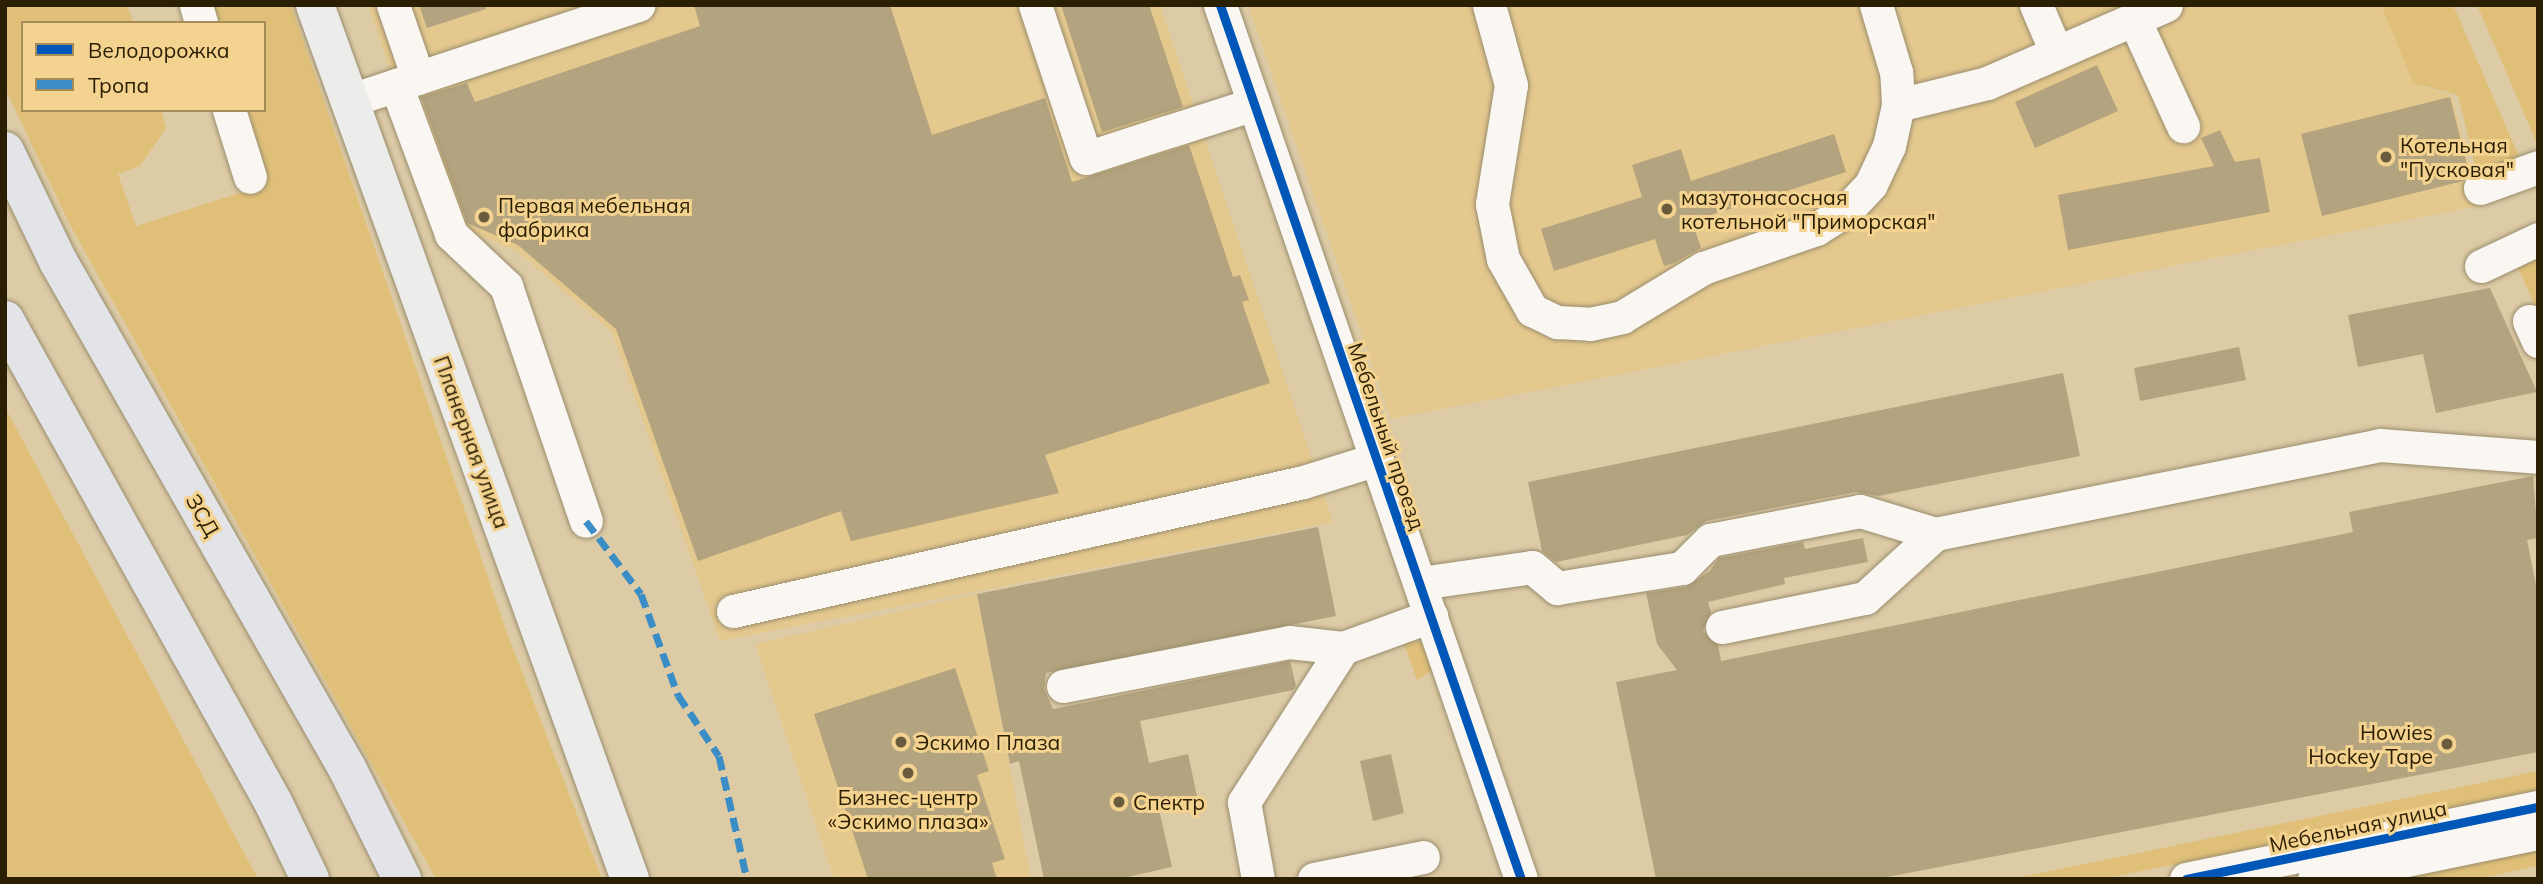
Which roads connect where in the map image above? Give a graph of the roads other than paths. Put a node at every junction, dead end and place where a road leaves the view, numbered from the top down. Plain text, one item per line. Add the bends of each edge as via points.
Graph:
1 (315, 5) edge
2 (393, 5) edge
3 (569, 5) edge
4 (639, 5) edge
5 (1035, 5) edge
6 (1220, 5) edge
7 (1489, 5) edge
8 (1876, 5) edge
9 (2036, 5) edge
10 (2166, 5) edge
11 (2134, 19) junction
12 (2056, 52) junction
13 (408, 73) junction
14 (348, 102) junction
15 (1254, 104) junction
16 (1898, 105) junction
17 (230, 112) edge
18 (2183, 126) dead end
19 (5, 151) edge
20 (2538, 167) edge
21 (250, 177) dead end
22 (2480, 188) dead end
23 (2538, 239) edge
24 (2481, 266) dead end
25 (5, 320) edge
26 (2538, 457) edge
27 (1377, 459) junction
28 (586, 521) dead end
29 (1936, 534) junction
30 (1420, 583) junction
31 (733, 611) dead end
32 (1431, 616) junction
33 (1722, 627) dead end
34 (1343, 648) junction
35 (1063, 686) dead end
36 (2538, 807) edge
37 (2538, 833) edge
38 (1423, 857) dead end
39 (310, 879) edge
40 (402, 879) edge
41 (630, 879) edge
42 (1258, 879) edge
43 (1314, 879) edge
44 (1521, 879) edge
45 (2186, 879) edge
46 (2314, 879) edge

1 - 14 main road, Планерная улица
2 - 13 street
3 - 13 street
4 - 13 street
5 - 15 street via 1086,158
6 - 15 street, Мебельный проезд
7 - 16 street via 1511,85 1492,204 1495,232 1503,259 1532,310 1557,323 1590,324 1622,317 1703,268 1816,229 1847,210 1871,184 1889,146
8 - 16 street via 1896,72
9 - 12 street
10 - 11 street
11 - 12 street
11 - 18 street
12 - 16 street via 1987,83
13 - 14 street
13 - 28 street via 451,234 506,286
14 - 41 main road, Планерная улица
15 - 27 street, Мебельный проезд
17 - 21 street
19 - 40 highway, ЗСД via 58,261 347,768
20 - 22 street
23 - 24 street
25 - 39 highway via 273,802
26 - 29 street via 2380,445
27 - 30 street, Мебельный проезд
27 - 31 street via 1303,482
29 - 30 street via 1860,511 1710,540 1682,568 1557,588 1532,567
29 - 33 street via 1865,598
30 - 32 street, Мебельный проезд
32 - 34 street
32 - 44 street, Мебельный проезд
34 - 35 street via 1289,642
34 - 42 street via 1244,802
36 - 45 street, Мебельная улица
37 - 46 street, Мебельная улица
38 - 43 street

